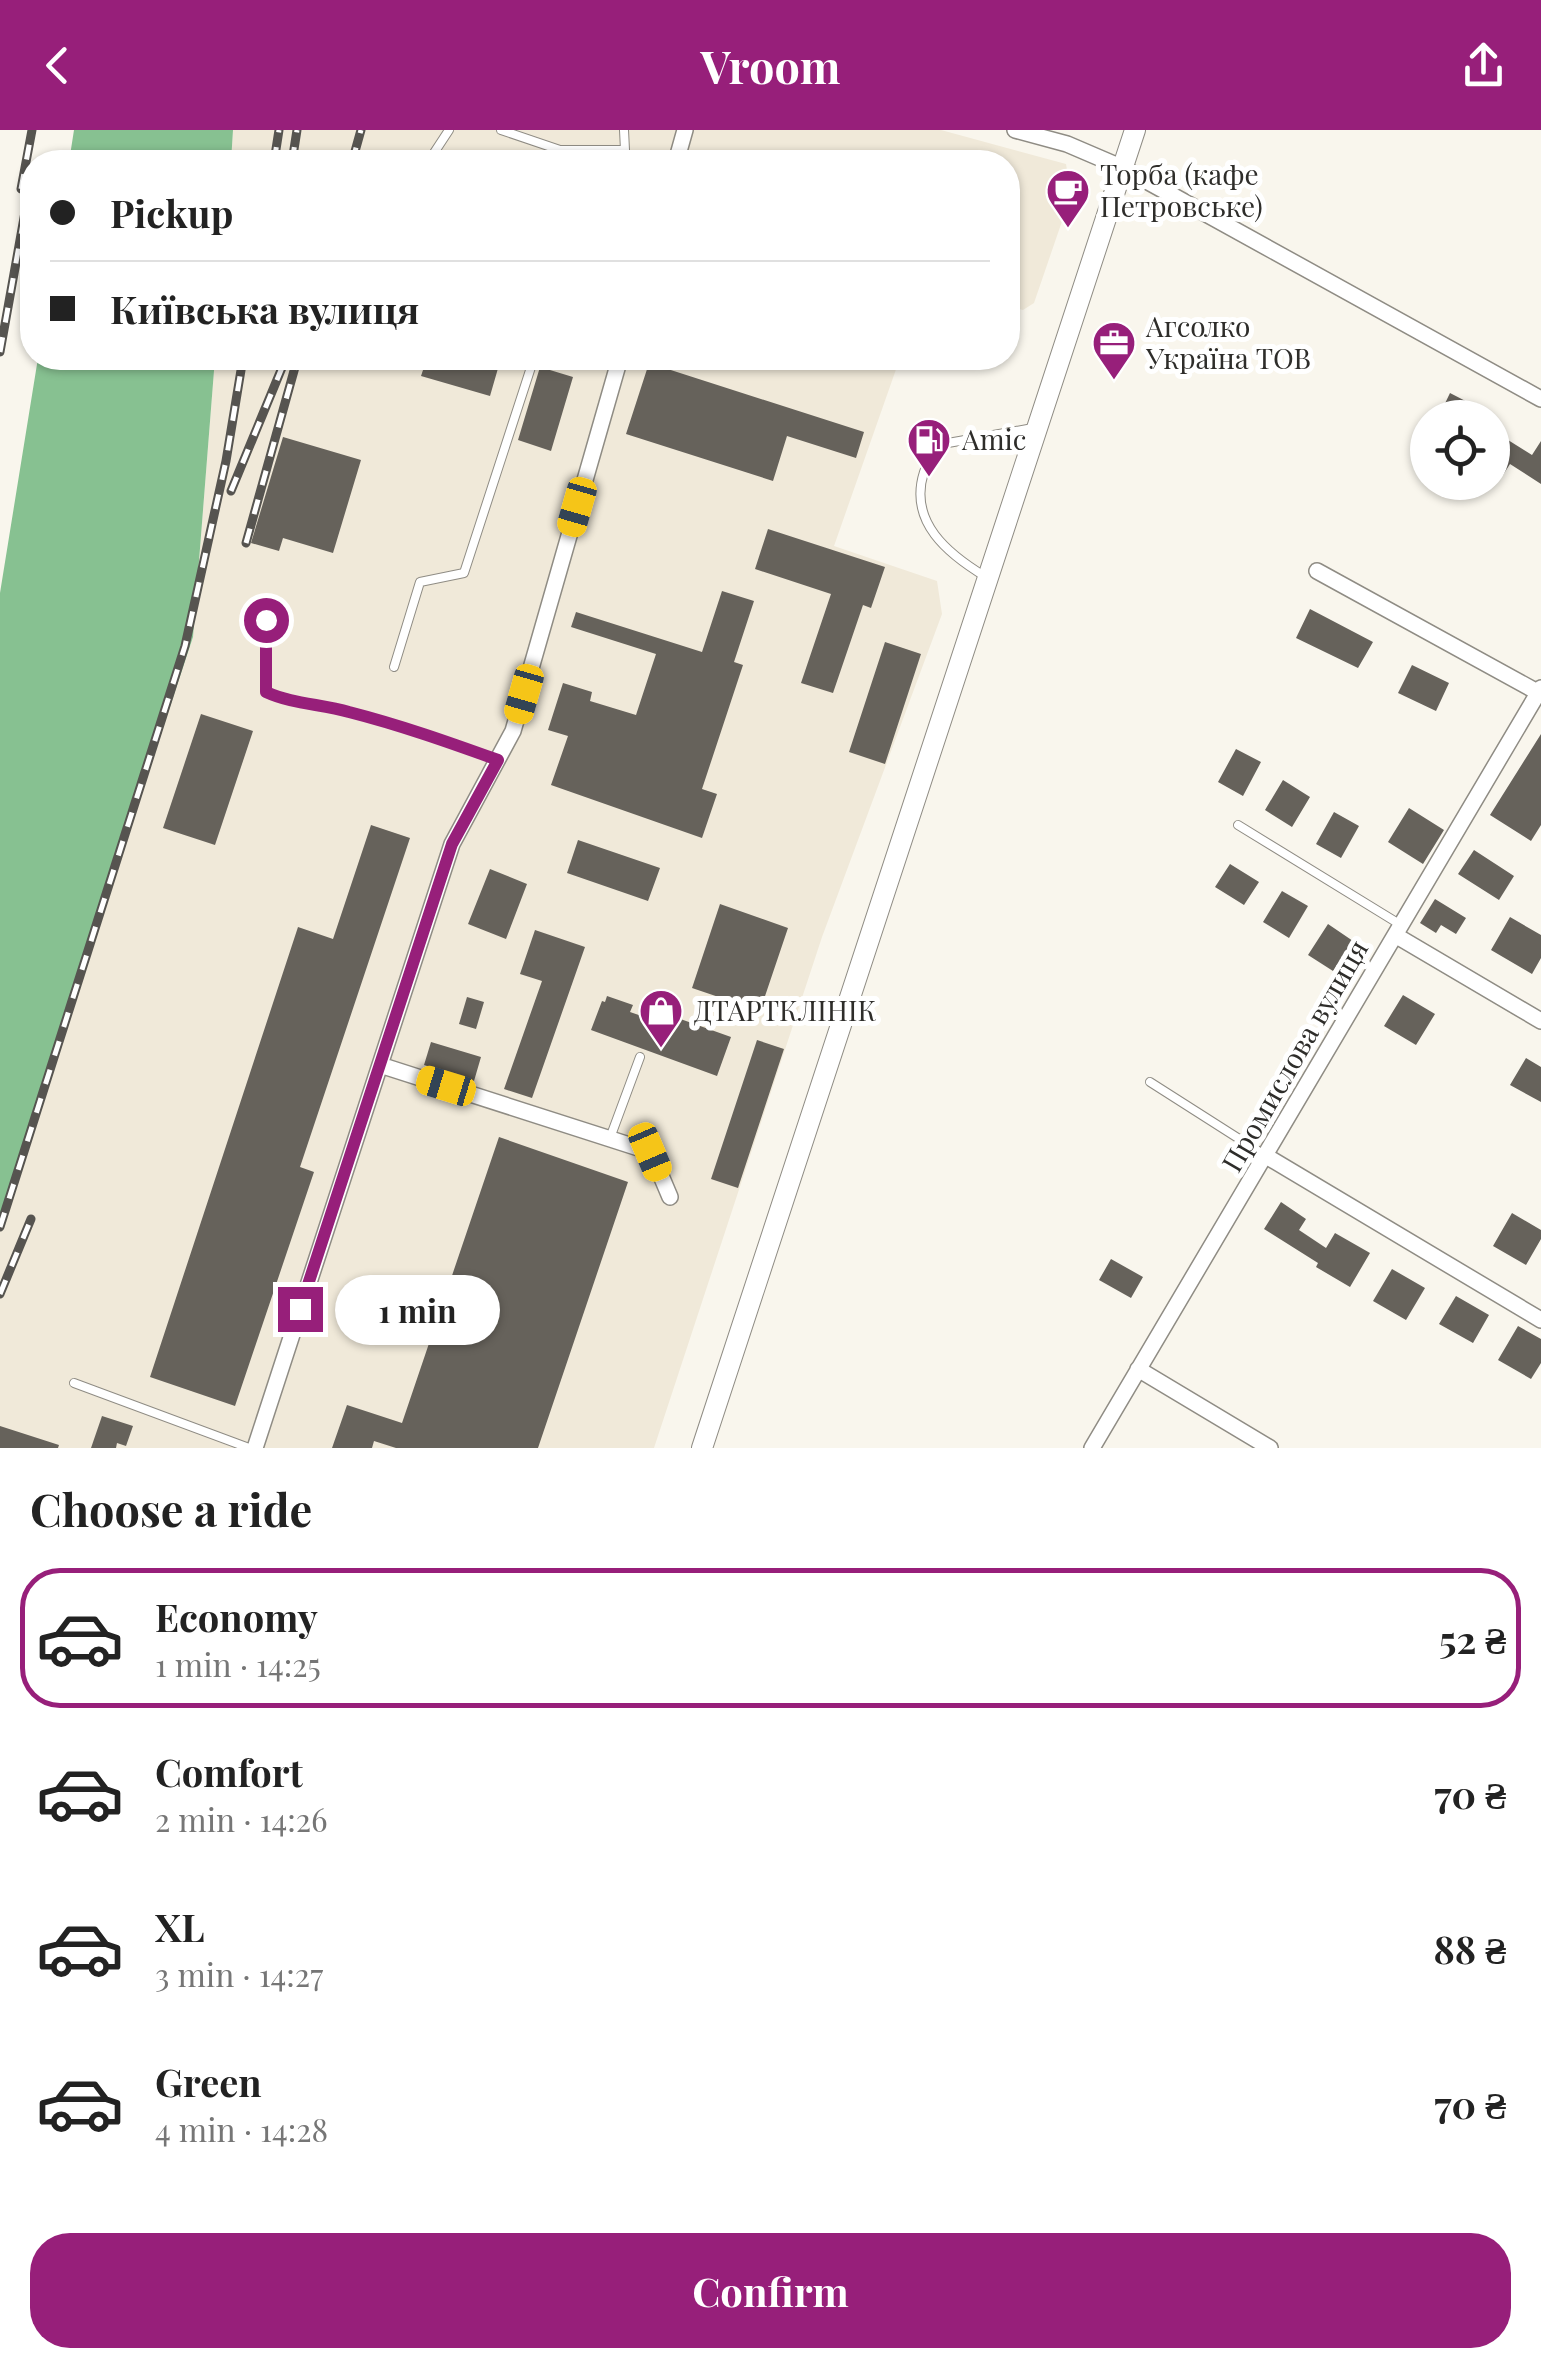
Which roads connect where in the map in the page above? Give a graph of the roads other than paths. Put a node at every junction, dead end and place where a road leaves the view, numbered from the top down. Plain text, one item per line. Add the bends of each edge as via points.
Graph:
1 (501, 130) edge
2 (624, 130) edge
3 (1015, 130) edge
4 (1135, 130) edge
5 (1123, 168) junction
6 (530, 370) edge
7 (617, 370) edge
8 (1541, 399) edge
9 (1038, 428) junction
10 (1317, 571) dead end
11 (988, 578) junction
12 (266, 620) dead end
13 (394, 666) dead end
14 (1540, 691) edge
15 (498, 760) junction
16 (1238, 826) dead end
17 (1398, 930) junction
18 (1541, 1022) edge
19 (640, 1057) dead end
20 (380, 1065) junction
21 (1150, 1082) dead end
22 (610, 1138) junction
23 (1266, 1156) junction
24 (670, 1197) dead end
25 (1541, 1320) edge
26 (1138, 1369) junction
27 (74, 1382) dead end
28 (252, 1448) edge
29 (702, 1448) edge
30 (1092, 1448) edge
31 (1270, 1448) edge

1 - 2 lane via 560,150 625,150
3 - 5 street
4 - 5 main road
5 - 8 street
5 - 9 main road
6 - 13 lane via 464,573 420,582
7 - 15 street via 514,731
9 - 11 main road
9 - 11 lane via 948,443 930,457 924,474 918,492 925,517 948,553
10 - 14 street
11 - 29 main road
12 - 15 lane via 266,692 407,728
14 - 17 street, Промислова вулиця
15 - 20 street via 452,844
16 - 17 lane
17 - 18 street
17 - 23 street, Промислова вулиця
19 - 22 lane
20 - 22 street
20 - 28 street
21 - 23 lane
22 - 24 street via 650,1152
23 - 25 street
23 - 26 street, Промислова вулиця
26 - 30 street, Промислова вулиця
26 - 31 street
27 - 28 lane

